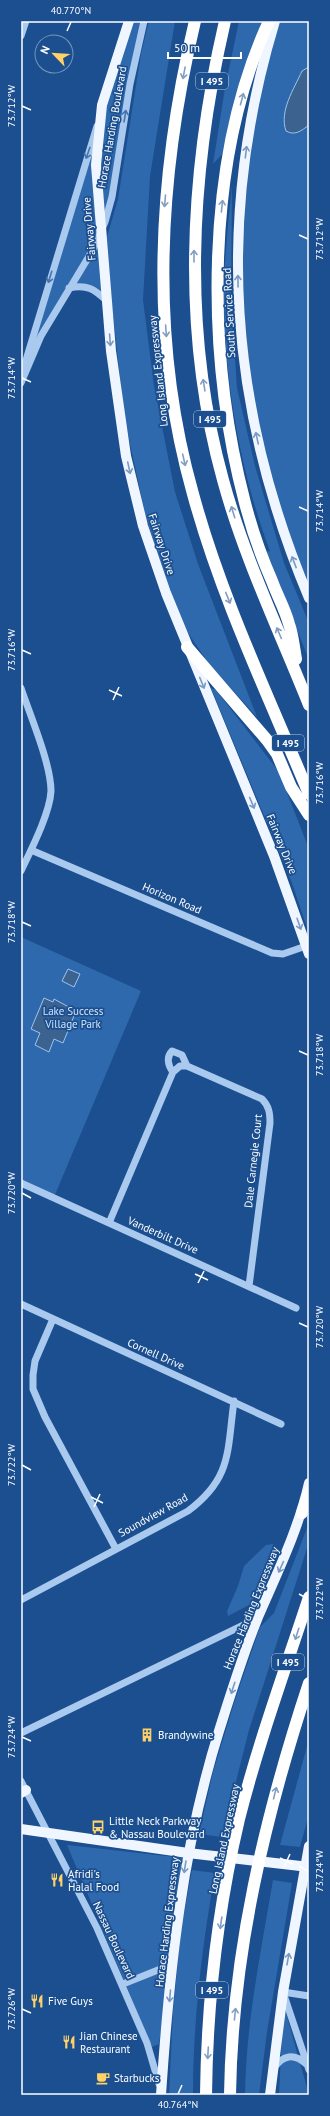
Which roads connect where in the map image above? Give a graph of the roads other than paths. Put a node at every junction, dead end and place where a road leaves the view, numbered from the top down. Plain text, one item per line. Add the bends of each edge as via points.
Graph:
1 (26, 21) edge
2 (129, 21) edge
3 (144, 21) edge
4 (195, 21) edge
5 (225, 21) edge
6 (269, 21) edge
7 (275, 21) edge
8 (21, 36) edge
9 (100, 116) junction
10 (101, 233) junction
11 (69, 288) junction
12 (107, 301) junction
13 (21, 376) edge
14 (21, 383) edge
15 (309, 598) edge
16 (187, 647) junction
17 (300, 682) junction
18 (21, 688) edge
19 (309, 704) edge
20 (309, 794) edge
21 (309, 814) edge
22 (31, 850) junction
23 (21, 871) edge
24 (308, 950) edge
25 (187, 1066) junction
26 (173, 1072) junction
27 (21, 1183) edge
28 (109, 1223) junction
29 (249, 1286) junction
30 (21, 1304) edge
31 (296, 1308) dead end
32 (53, 1319) junction
33 (234, 1401) junction
34 (281, 1424) dead end
35 (309, 1483) edge
36 (309, 1493) edge
37 (302, 1513) junction
38 (116, 1549) junction
39 (309, 1597) edge
40 (21, 1600) edge
41 (258, 1618) junction
42 (309, 1683) edge
43 (21, 1733) edge
44 (23, 1788) edge
45 (21, 1829) edge
46 (48, 1833) junction
47 (309, 1846) edge
48 (188, 1852) junction
49 (306, 1866) edge
50 (173, 1964) junction
51 (123, 1984) junction
52 (283, 1992) junction
53 (309, 1996) edge
54 (308, 2068) edge
55 (273, 2069) junction
56 (161, 2095) edge
57 (206, 2095) edge
58 (230, 2095) edge
59 (270, 2095) edge

1 - 8 street
2 - 9 main road, Horace Harding Boulevard
10 -> 3 street, Horace Harding Boulevard via 112,197 130,84
4 -> 20 highway, Long Island Expressway / I 495 via 178,105 164,210 163,282 173,396 192,493 214,562
17 -> 5 highway, I 495 via 233,514 215,444 202,374 194,275 196,196 205,122
17 -> 6 highway via 289,623 259,549 240,482 225,400 220,342 220,237 226,169 256,49
15 -> 7 main road, South Service Road via 284,534 263,468 249,398 241,328 238,256 245,157 259,80
9 - 10 main road, Fairway Drive via 96,165
9 -> 13 street, Horace Harding Boulevard
10 - 11 street, Horace Harding Boulevard
10 - 12 main road, Fairway Drive
11 - 12 street via 87,286
11 - 14 street, Horace Harding Boulevard via 41,336
12 -> 16 main road, Fairway Drive via 115,386 134,491 154,560
16 - 21 highway via 267,740
16 -> 24 main road, Fairway Drive via 274,856
17 - 19 highway, I 495
18 - 22 street via 49,773 51,791 49,804
22 - 23 street
22 - 24 street, Horizon Road via 272,953
25 - 26 street via 180,1066
25 - 26 street, Dale Carnegie Court via 182,1055 172,1051 168,1061
25 - 29 street, Dale Carnegie Court via 262,1099 268,1105 270,1114
26 - 28 street
27 - 28 street, Vanderbilt Drive
28 - 29 street, Vanderbilt Drive
29 - 31 street, Vanderbilt Drive
30 - 32 street, Cornell Drive
32 - 33 street, Cornell Drive
32 - 38 street via 35,1361 33,1390
33 - 34 street, Cornell Drive
33 - 38 street, Soundview Road via 227,1460 215,1485 205,1498 188,1511
35 - 37 main road
36 - 37 highway
37 -> 41 main road, Horace Harding Expressway
38 - 40 street, Soundview Road
39 -> 57 highway, Long Island Expressway / I 495 via 239,1819 226,1885 210,2014
41 - 43 street
41 -> 48 main road, Horace Harding Expressway via 218,1734
58 -> 42 highway, I 495 via 240,1959 253,1888 278,1782
44 - 46 street, Nassau Boulevard
45 - 46 main road
46 - 48 main road
46 - 51 street, Nassau Boulevard
47 - 49 main road
48 - 49 main road
48 -> 50 main road, Horace Harding Expressway
52 -> 49 main road
50 - 51 street
50 -> 56 main road, Horace Harding Expressway
51 - 56 street, Nassau Boulevard via 154,2063
52 - 53 street
52 - 54 street
52 - 55 main road
54 - 55 street via 299,2058 290,2056 281,2060
55 - 59 main road

